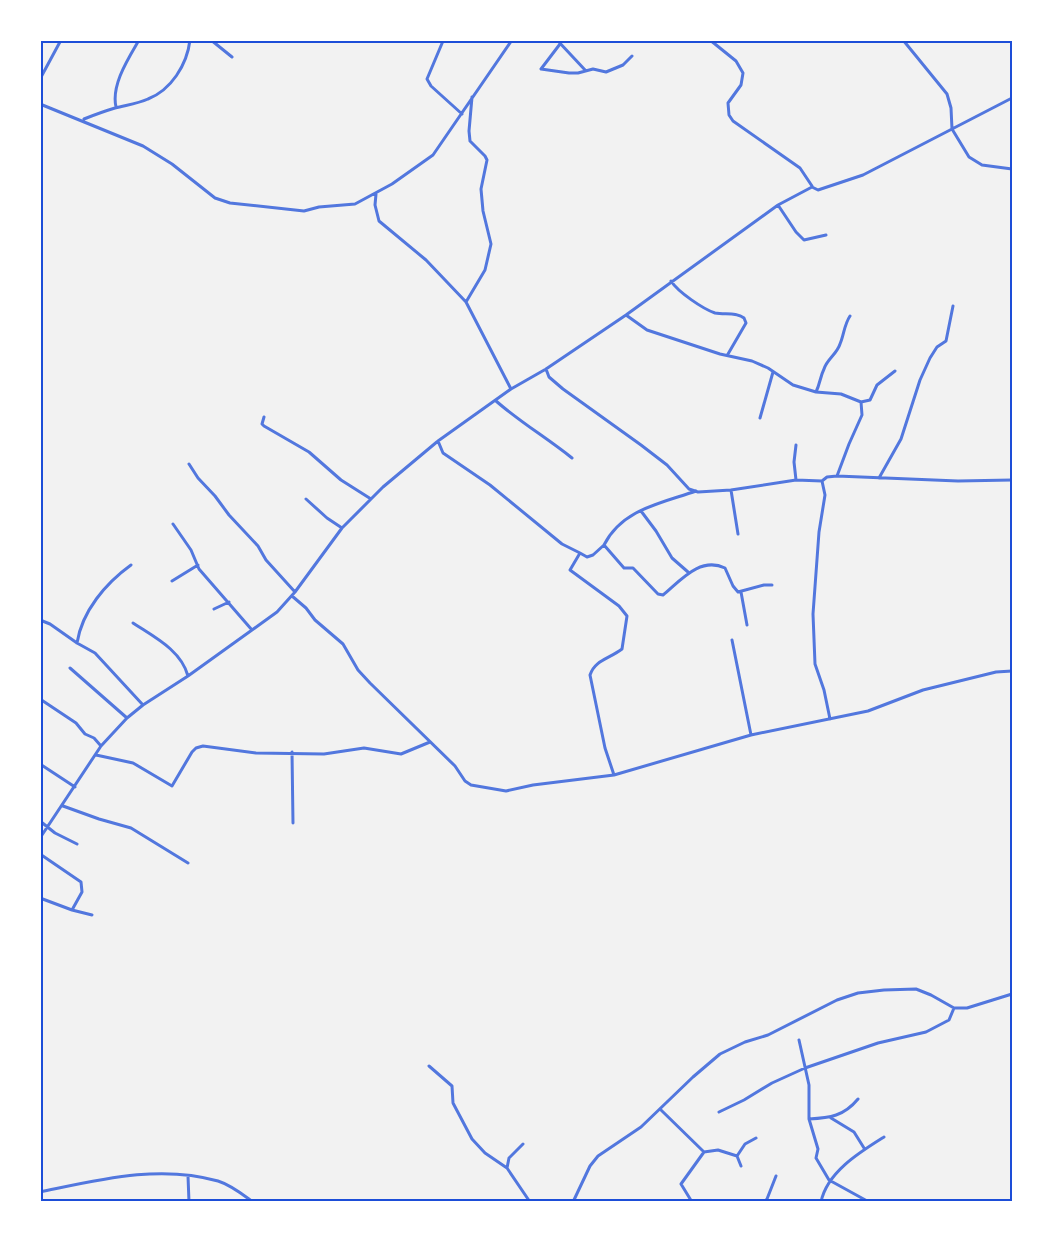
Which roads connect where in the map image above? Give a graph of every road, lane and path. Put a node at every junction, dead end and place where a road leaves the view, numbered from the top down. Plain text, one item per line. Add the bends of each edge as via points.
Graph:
1 (61, 40) edge
2 (139, 40) edge
3 (190, 40) edge
4 (211, 40) edge
5 (512, 40) edge
6 (710, 40) edge
7 (903, 40) edge
8 (443, 41) edge
9 (558, 42) edge
10 (632, 56) dead end
11 (232, 57) dead end
12 (586, 71) junction
13 (40, 79) edge
14 (472, 96) junction
15 (1012, 98) edge
16 (40, 104) edge
17 (116, 107) junction
18 (462, 114) junction
19 (82, 120) junction
20 (952, 129) junction
21 (1012, 169) edge
22 (812, 187) junction
23 (376, 194) junction
24 (778, 205) junction
25 (826, 235) dead end
26 (671, 281) junction
27 (466, 302) junction
28 (953, 306) dead end
29 (626, 315) junction
30 (850, 316) dead end
31 (728, 354) junction
32 (546, 369) junction
33 (895, 371) dead end
34 (774, 372) junction
35 (511, 389) junction
36 (816, 392) junction
37 (496, 401) junction
38 (861, 402) junction
39 (264, 417) dead end
40 (760, 418) dead end
41 (438, 441) junction
42 (796, 445) dead end
43 (572, 458) dead end
44 (189, 464) dead end
45 (837, 476) junction
46 (878, 478) junction
47 (796, 480) junction
48 (1012, 480) edge
49 (822, 481) junction
50 (731, 490) junction
51 (698, 492) junction
52 (306, 499) dead end
53 (371, 499) junction
54 (641, 511) junction
55 (173, 524) dead end
56 (342, 528) junction
57 (738, 534) dead end
58 (603, 545) junction
59 (580, 553) junction
60 (131, 565) dead end
61 (198, 565) junction
62 (688, 572) junction
63 (172, 581) dead end
64 (772, 585) dead end
65 (295, 592) junction
66 (741, 592) junction
67 (292, 596) junction
68 (229, 602) junction
69 (214, 609) dead end
70 (40, 620) edge
71 (133, 623) dead end
72 (747, 625) dead end
73 (252, 630) junction
74 (732, 640) dead end
75 (77, 643) junction
76 (70, 668) dead end
77 (1012, 671) edge
78 (188, 676) junction
79 (40, 699) edge
80 (143, 705) junction
81 (128, 718) junction
82 (830, 719) junction
83 (751, 735) junction
84 (430, 742) junction
85 (101, 746) junction
86 (292, 752) junction
87 (95, 755) junction
88 (40, 764) edge
89 (614, 775) junction
90 (75, 787) junction
91 (63, 806) junction
92 (40, 821) edge
93 (293, 823) dead end
94 (48, 828) junction
95 (40, 838) edge
96 (77, 844) dead end
97 (40, 854) edge
98 (188, 863) dead end
99 (40, 898) edge
100 (72, 910) junction
101 (92, 915) dead end
102 (1012, 994) edge
103 (954, 1008) junction
104 (799, 1040) dead end
105 (429, 1066) dead end
106 (805, 1068) junction
107 (858, 1099) dead end
108 (661, 1110) junction
109 (719, 1112) dead end
110 (831, 1118) junction
111 (809, 1119) junction
112 (884, 1137) dead end
113 (756, 1138) dead end
114 (523, 1144) dead end
115 (865, 1149) junction
116 (704, 1152) junction
117 (737, 1156) junction
118 (741, 1166) dead end
119 (507, 1168) junction
120 (188, 1176) junction
121 (776, 1176) dead end
122 (829, 1180) junction
123 (40, 1192) edge
124 (189, 1202) edge
125 (253, 1202) edge
126 (530, 1202) edge
127 (573, 1202) edge
128 (692, 1202) edge
129 (764, 1202) edge
130 (821, 1202) edge
131 (869, 1202) edge

1 - 13 street
2 - 17 street via 120,76
3 - 17 street via 189,55 164,90 149,99
4 - 11 street
5 - 14 street
6 - 22 street via 736,61 743,73 741,85 728,103 729,116 800,168
7 - 20 street via 947,94
8 - 18 street via 428,79
9 - 12 street
9 - 12 street via 541,69 578,74
10 - 12 street via 613,70
14 - 18 street
14 - 27 street via 470,141 487,160 481,189 491,244 485,270
15 - 20 street
16 - 19 street
17 - 19 street
18 - 23 street via 433,155
19 - 23 street via 142,146 215,198 230,203 304,211 355,204
20 - 21 street via 975,162
20 - 22 street via 863,175 818,190
22 - 24 street
23 - 27 street via 379,221 426,260
24 - 25 street via 804,240
24 - 26 street
26 - 29 street
26 - 31 street via 683,294 708,309 744,318 746,323
27 - 35 street
28 - 46 street via 946,340 930,358 901,439
29 - 31 street via 647,330
29 - 32 street
30 - 36 street via 840,346 823,369
31 - 34 street
32 - 35 street
32 - 51 street via 563,389 642,445 689,489
33 - 38 street via 876,385 870,400
34 - 36 street via 792,385
34 - 40 street
35 - 37 street
36 - 38 street via 841,394
37 - 41 street
37 - 43 street
38 - 45 street via 862,416
39 - 53 street via 264,426 309,452
41 - 53 street
41 - 59 street via 443,453 490,485 562,544
42 - 47 street
44 - 65 street
45 - 46 street
45 - 49 street
46 - 48 street
47 - 49 street
47 - 50 street
49 - 82 street via 825,495 813,614 815,664
50 - 51 street
50 - 57 street
51 - 54 street via 660,501
52 - 56 street
53 - 56 street
54 - 58 street via 612,530
54 - 62 street via 672,558
55 - 61 street
56 - 65 street
58 - 59 street via 593,555
58 - 62 street via 618,564 633,568 658,594 663,595
59 - 89 street via 570,570 627,616 622,650 598,662 590,675
60 - 75 street via 105,586
61 - 63 street
61 - 68 street
62 - 66 street via 718,565 725,568 733,586
64 - 66 street
65 - 67 street
66 - 72 street
67 - 73 street
67 - 84 street via 343,644 364,676
68 - 69 street
68 - 73 street
70 - 75 street
71 - 78 street via 173,651
73 - 78 street
74 - 83 street
75 - 80 street via 95,653
76 - 81 street
77 - 82 street via 933,687 868,711
78 - 80 street
79 - 85 street
80 - 81 street
81 - 85 street
82 - 83 street
83 - 89 street
84 - 86 street via 401,754 364,748 324,754
84 - 89 street via 465,781 480,788 506,791
85 - 87 street
86 - 87 street via 256,753 203,746 192,752 172,786 133,763
86 - 93 street
87 - 90 street
88 - 90 street
90 - 91 street
91 - 94 street
91 - 98 street via 131,828
92 - 94 street
94 - 95 street
94 - 96 street
97 - 100 street via 81,882 81,892
99 - 100 street
100 - 101 street
102 - 103 street via 967,1008
103 - 106 street via 949,1020 926,1032 878,1043
103 - 108 street via 916,989 867,992 837,1000 720,1054
104 - 106 street
105 - 119 street via 452,1086 453,1103 472,1139
106 - 109 street
106 - 111 street
107 - 110 street
108 - 116 street
108 - 127 street via 598,1156
110 - 111 street
110 - 115 street via 854,1132
111 - 122 street via 818,1149 816,1158
112 - 115 street
113 - 117 street via 745,1144
114 - 119 street via 509,1158
115 - 122 street
116 - 117 street via 718,1149
116 - 128 street via 681,1184
117 - 118 street
119 - 126 street
120 - 123 street via 136,1174
120 - 124 street
120 - 125 street via 218,1181
121 - 129 street
122 - 130 street
122 - 131 street

